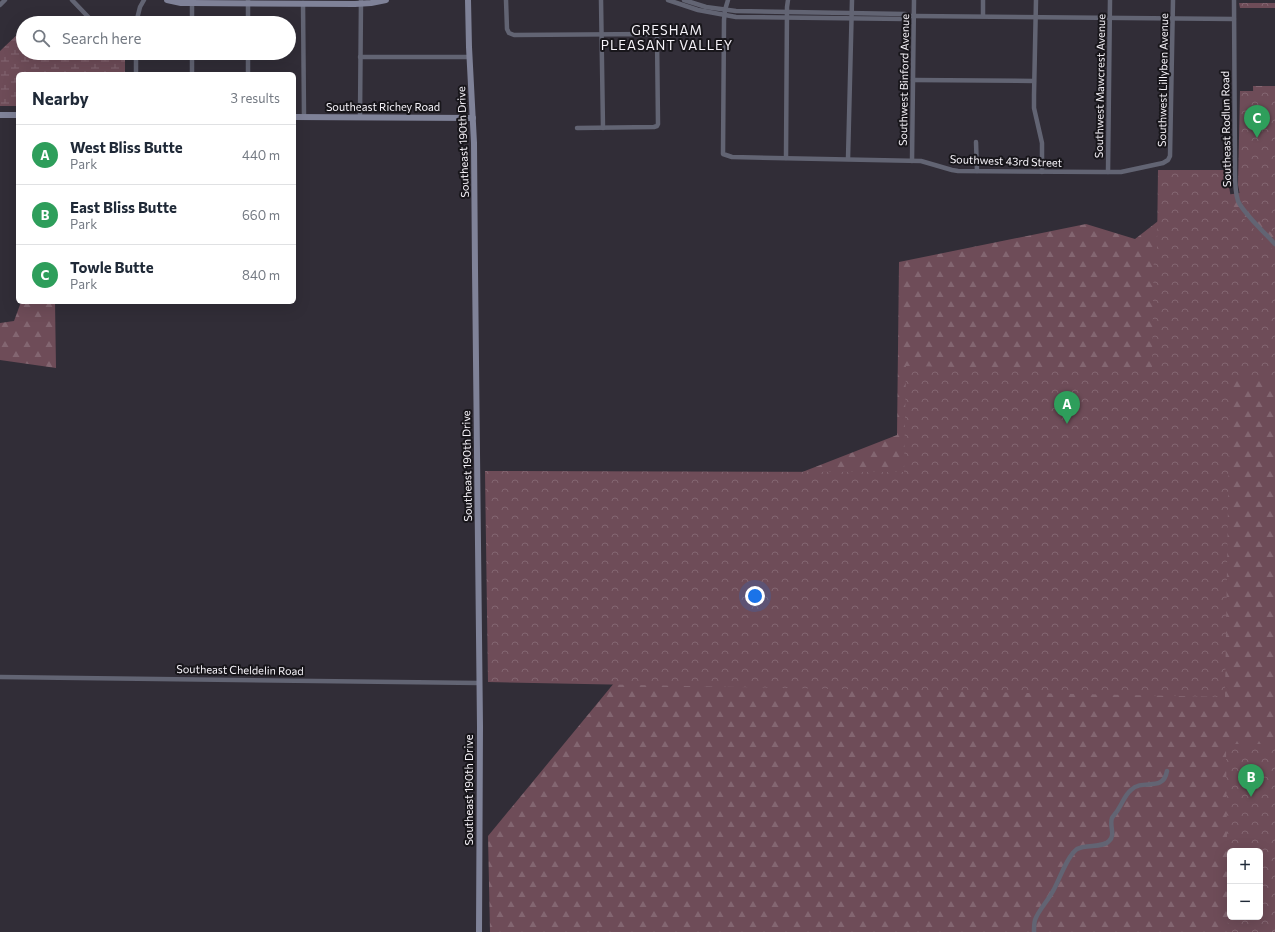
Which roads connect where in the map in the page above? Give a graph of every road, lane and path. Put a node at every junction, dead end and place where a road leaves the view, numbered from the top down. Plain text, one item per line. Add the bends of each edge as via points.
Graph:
1 (5, 0) edge
2 (72, 0) edge
3 (144, 0) edge
4 (167, 0) edge
5 (386, 0) edge
6 (468, 0) edge
7 (506, 0) edge
8 (602, 0) edge
9 (668, 0) edge
10 (684, 0) edge
11 (728, 0) edge
12 (788, 0) edge
13 (852, 0) edge
14 (914, 0) edge
15 (983, 0) edge
16 (1036, 0) edge
17 (1110, 0) edge
18 (1173, 0) edge
19 (1234, 0) edge
20 (248, 2) edge
21 (360, 2) edge
22 (192, 3) junction
23 (303, 3) junction
24 (0, 5) edge
25 (725, 10) junction
26 (788, 12) junction
27 (852, 12) junction
28 (87, 16) edge
29 (138, 16) edge
30 (192, 16) edge
31 (248, 16) edge
32 (725, 16) junction
33 (911, 16) junction
34 (983, 16) junction
35 (1036, 17) junction
36 (788, 18) junction
37 (851, 18) junction
38 (1110, 18) junction
39 (1172, 18) junction
40 (1234, 19) junction
41 (602, 34) junction
42 (360, 57) junction
43 (469, 57) junction
44 (136, 60) edge
45 (192, 60) edge
46 (248, 60) edge
47 (136, 72) edge
48 (192, 72) edge
49 (248, 72) edge
50 (913, 80) junction
51 (1034, 81) junction
52 (0, 115) edge
53 (16, 115) edge
54 (296, 117) edge
55 (304, 117) junction
56 (360, 117) junction
57 (473, 118) junction
58 (577, 128) dead end
59 (604, 128) junction
60 (976, 142) dead end
61 (786, 158) junction
62 (848, 159) junction
63 (1168, 159) joint
64 (912, 161) junction
65 (977, 171) junction
66 (1042, 172) junction
67 (1108, 172) junction
68 (1275, 244) edge
69 (0, 677) edge
70 (479, 682) junction
71 (1167, 771) dead end
72 (479, 932) edge
73 (1034, 932) edge

1 - 24 street
2 - 28 street
3 - 29 street
4 - 22 main road
5 - 21 main road
6 - 43 main road, Southeast 190th Drive
7 - 41 street via 507,30 514,35
8 - 41 street
9 - 32 street via 694,10
10 - 25 street
11 - 25 street
12 - 26 street
13 - 27 street
14 - 33 street, Southwest Binford Avenue
15 - 34 street
16 - 35 street
17 - 38 street, Southwest Mawcrest Avenue
18 - 39 street, Southwest Lillyben Avenue
19 - 40 street, Southeast Rodlun Road
20 - 22 main road
20 - 23 main road
20 - 31 street
21 - 23 main road
21 - 42 street
22 - 30 street
23 - 55 street
25 - 26 street
25 - 32 street
26 - 27 street
26 - 36 street
27 - 33 street
27 - 37 street
32 - 36 street
32 - 61 street, Southwest 43rd Street via 723,154 732,157
33 - 34 street
33 - 37 street via 905,19
33 - 50 street, Southwest Binford Avenue
34 - 35 street
35 - 38 street
35 - 51 street
36 - 37 street
36 - 61 street
37 - 62 street
38 - 39 street
38 - 67 street, Southwest Mawcrest Avenue
39 - 40 street
39 - 63 street, Southwest Lillyben Avenue via 1171,152
40 - 68 street, Southeast Rodlun Road via 1236,193 1252,220
41 - 59 street
41 - 59 street via 656,34 658,37 657,126
42 - 43 street
42 - 56 street
43 - 57 main road, Southeast 190th Drive
44 - 47 street
45 - 48 street
46 - 49 street
50 - 51 street
50 - 64 street, Southwest Binford Avenue
51 - 66 street via 1034,108 1042,143
52 - 53 main road
54 - 55 main road, Southeast Richey Road
55 - 56 main road, Southeast Richey Road
56 - 57 main road, Southeast Richey Road
57 - 70 main road, Southeast 190th Drive
58 - 59 street
60 - 65 street
61 - 62 street, Southwest 43rd Street
62 - 64 street, Southwest 43rd Street
63 - 67 street, Southwest 43rd Street via 1163,163 1121,172
64 - 65 street, Southwest 43rd Street via 952,170
65 - 66 street, Southwest 43rd Street
66 - 67 street, Southwest 43rd Street
69 - 70 street, Southeast Cheldelin Road
70 - 72 main road, Southeast 190th Drive
71 - 73 street via 1163,782 1136,786 1128,794 1112,817 1113,835 1110,841 1075,851 1053,892 1040,909 1035,920

